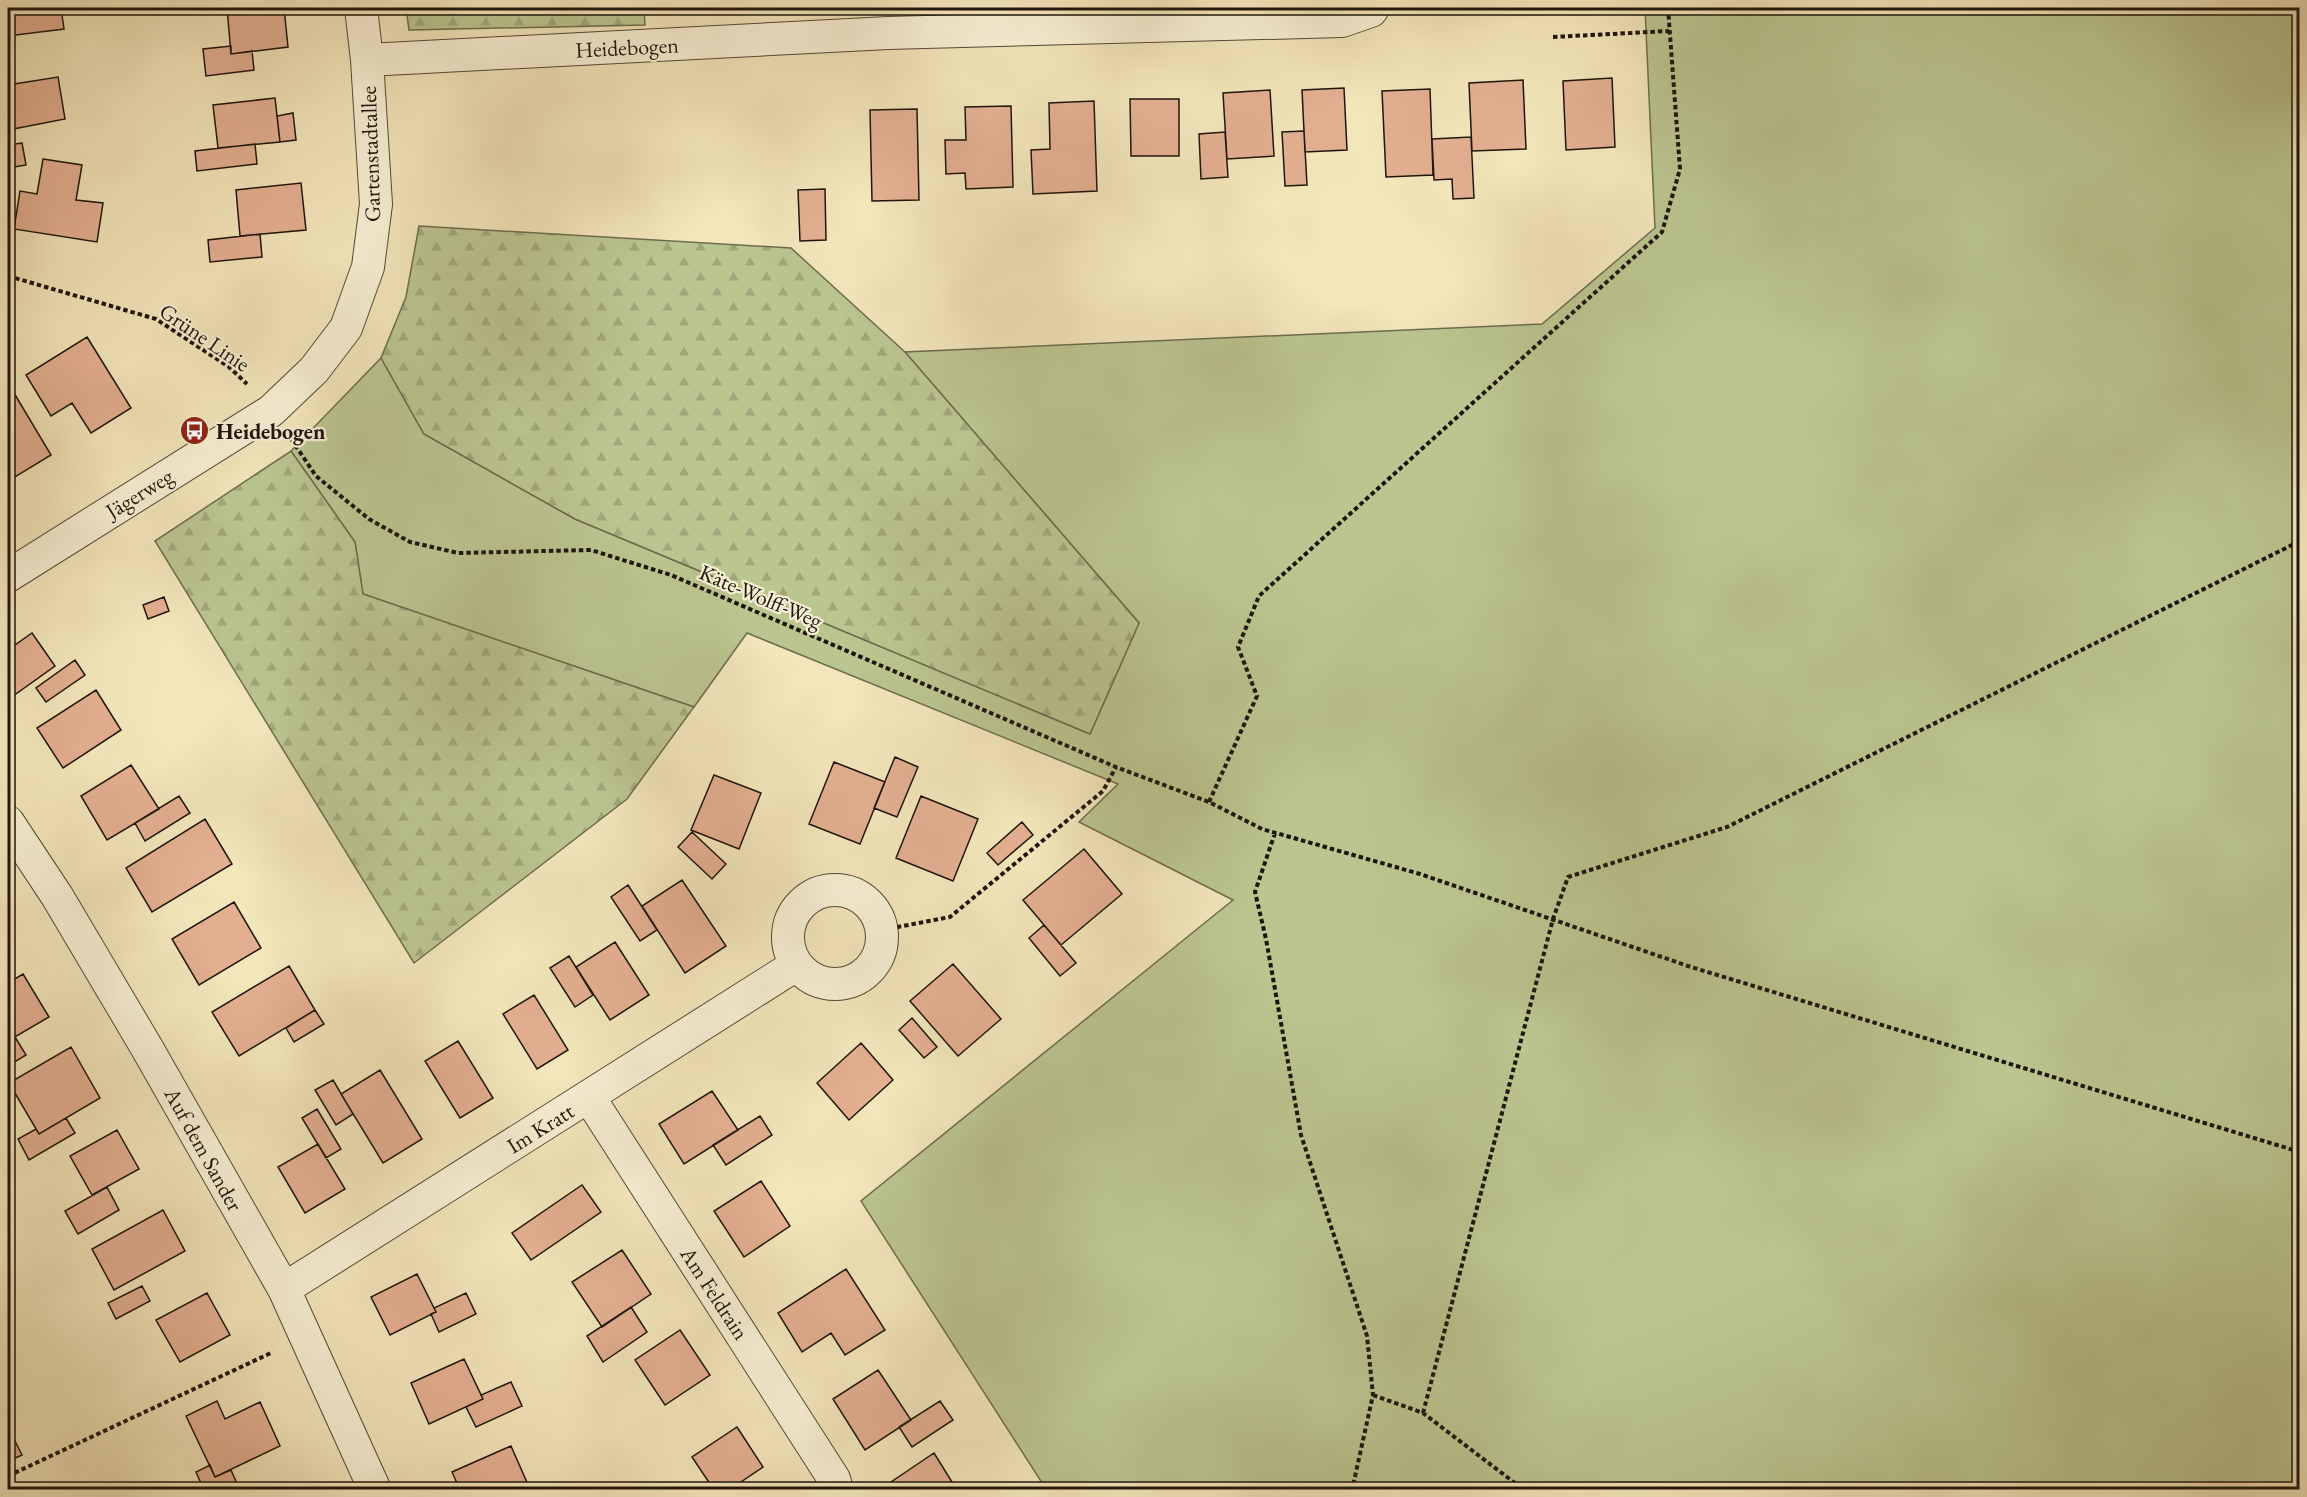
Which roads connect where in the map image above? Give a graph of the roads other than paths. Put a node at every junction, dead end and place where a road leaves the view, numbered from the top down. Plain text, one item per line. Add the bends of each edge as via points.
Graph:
1 (361, 8) edge
2 (1373, 8) edge
3 (887, 20) edge
4 (367, 60) junction
5 (271, 411) joint
6 (8, 576) edge
7 (8, 822) edge
8 (796, 965) junction
9 (589, 1097) junction
10 (284, 1289) junction
11 (375, 1490) edge
12 (837, 1490) edge

1 - 4 street, Gartenstadtallee
2 - 3 street, Heidebogen via 1342,21
3 - 4 street, Heidebogen
4 - 5 street, Gartenstadtallee via 376,204 368,267 346,328 315,370
5 - 6 street, Jägerweg
7 - 10 street, Auf dem Sander via 141,1038
8 - 8 street via 819,982 845,984 865,975 877,960 882,930 873,908 853,892 827,890 800,904 788,926 787,944
8 - 9 street, Im Kratt
9 - 10 street, Im Kratt
9 - 12 street, Am Feldrain via 834,1479
10 - 11 street, Auf dem Sander

